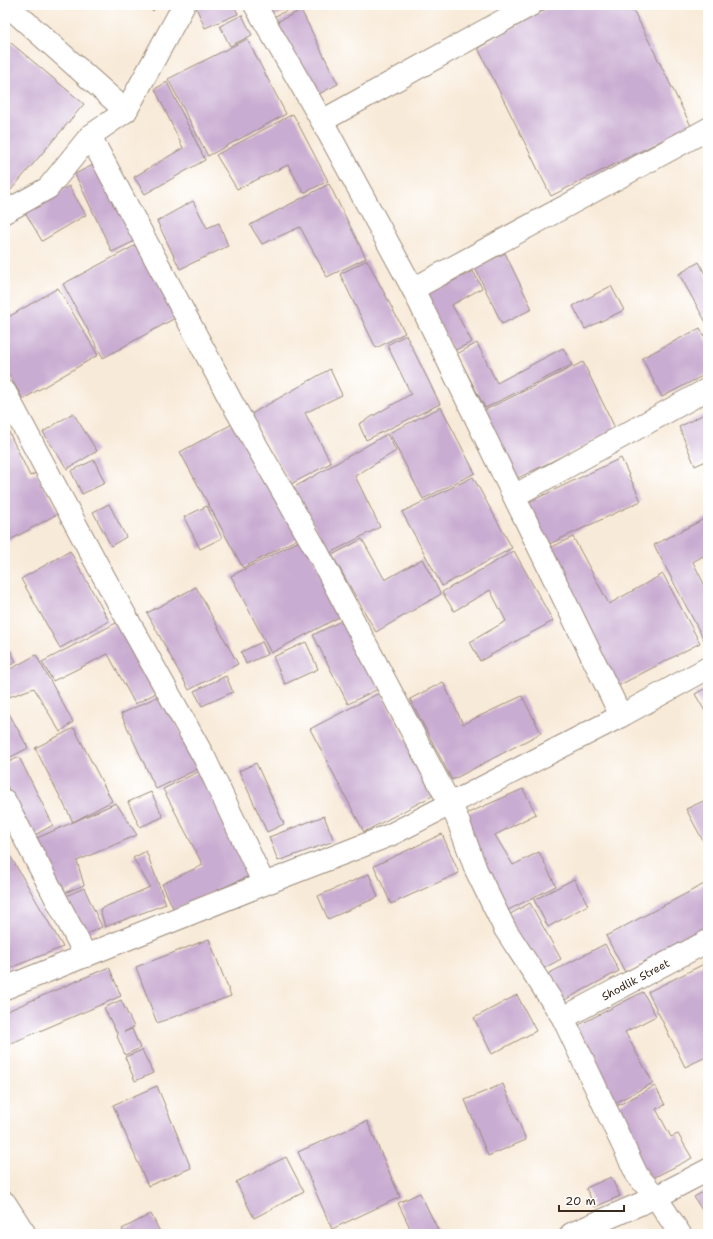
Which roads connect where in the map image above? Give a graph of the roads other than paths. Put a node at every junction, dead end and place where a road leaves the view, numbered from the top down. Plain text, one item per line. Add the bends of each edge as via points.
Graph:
1 (7, 5) edge
2 (184, 5) edge
3 (255, 5) edge
4 (531, 5) edge
5 (126, 111) junction
6 (322, 121) junction
7 (708, 129) edge
8 (90, 136) junction
9 (5, 212) edge
10 (413, 289) junction
11 (708, 388) edge
12 (5, 392) edge
13 (514, 496) junction
14 (708, 668) edge
15 (621, 716) junction
16 (5, 802) edge
17 (450, 804) junction
18 (264, 884) junction
19 (708, 941) edge
20 (86, 956) junction
21 (5, 988) edge
22 (563, 1018) junction
23 (708, 1170) edge
24 (656, 1197) junction
25 (5, 1203) edge
26 (25, 1234) edge
27 (571, 1234) edge
28 (680, 1234) edge

1 - 5 street
2 - 5 street
3 - 6 street
4 - 6 street
5 - 8 street
6 - 10 street
7 - 10 street
8 - 9 street via 48,188
8 - 17 street via 231,401 318,552
10 - 13 street
11 - 13 street
12 - 18 street via 205,759
13 - 15 street
14 - 15 street
15 - 17 street
16 - 20 street
17 - 18 street via 390,835
17 - 22 street via 476,870 505,929
18 - 20 street
19 - 22 street, Shodlik Street
20 - 21 street
22 - 24 street via 637,1175
23 - 24 street
24 - 27 street
24 - 28 street
25 - 26 street

